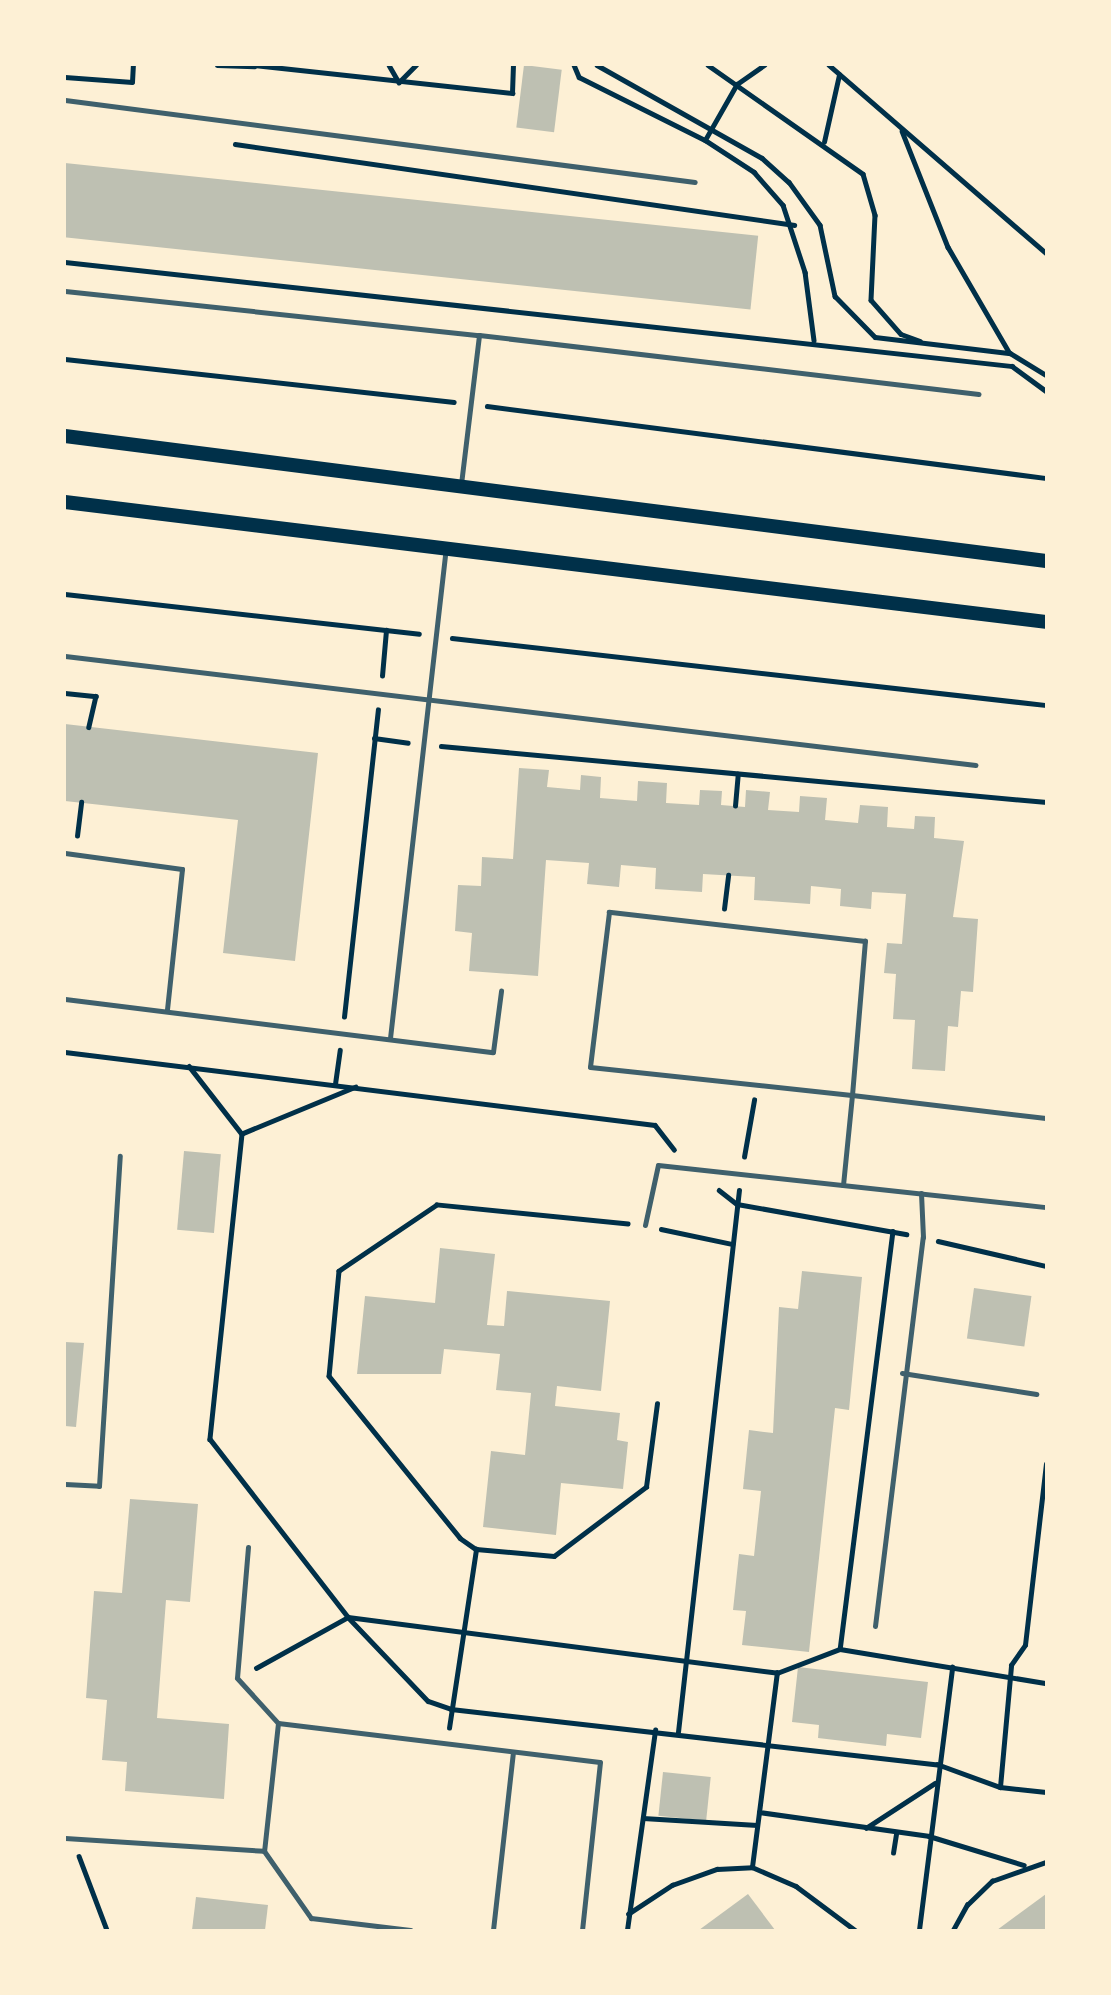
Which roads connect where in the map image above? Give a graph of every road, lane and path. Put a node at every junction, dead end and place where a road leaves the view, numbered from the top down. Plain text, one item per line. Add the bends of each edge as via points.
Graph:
1 (134, 65) edge
2 (217, 65) edge
3 (389, 65) edge
4 (416, 65) edge
5 (513, 65) edge
6 (574, 65) edge
7 (597, 65) edge
8 (708, 65) edge
9 (764, 65) edge
10 (829, 65) edge
11 (254, 66) edge
12 (839, 75) junction
13 (65, 77) edge
14 (398, 82) junction
15 (737, 84) junction
16 (65, 100) edge
17 (901, 128) junction
18 (710, 131) junction
19 (705, 140) junction
20 (824, 142) junction
21 (230, 143) dead end
22 (695, 182) dead end
23 (794, 225) junction
24 (1046, 253) edge
25 (65, 262) edge
26 (65, 291) edge
27 (480, 335) junction
28 (814, 340) junction
29 (926, 343) junction
30 (1010, 353) junction
31 (65, 359) edge
32 (1046, 375) edge
33 (1046, 391) edge
34 (979, 394) dead end
35 (469, 404) junction
36 (65, 436) edge
37 (1046, 478) edge
38 (461, 484) junction
39 (65, 502) edge
40 (447, 545) junction
41 (1046, 561) edge
42 (65, 594) edge
43 (1046, 622) edge
44 (386, 630) junction
45 (436, 636) junction
46 (65, 656) edge
47 (65, 693) edge
48 (381, 693) junction
49 (428, 702) junction
50 (1046, 705) edge
51 (89, 727) dead end
52 (374, 738) junction
53 (423, 745) junction
54 (975, 765) dead end
55 (738, 774) junction
56 (81, 802) dead end
57 (1046, 802) edge
58 (735, 806) dead end
59 (65, 853) edge
60 (74, 855) junction
61 (728, 875) dead end
62 (723, 925) junction
63 (501, 990) dead end
64 (65, 999) edge
65 (167, 1010) junction
66 (343, 1030) junction
67 (390, 1038) junction
68 (65, 1052) edge
69 (190, 1066) junction
70 (335, 1084) junction
71 (757, 1084) junction
72 (356, 1087) junction
73 (852, 1095) junction
74 (1046, 1118) edge
75 (242, 1133) junction
76 (120, 1156) dead end
77 (690, 1168) junction
78 (740, 1174) junction
79 (843, 1185) junction
80 (921, 1193) junction
81 (737, 1204) junction
82 (1046, 1207) edge
83 (645, 1225) junction
84 (893, 1231) junction
85 (923, 1237) junction
86 (732, 1244) junction
87 (1046, 1266) edge
88 (902, 1373) junction
89 (1036, 1394) dead end
90 (657, 1404) dead end
91 (1046, 1464) edge
92 (65, 1484) edge
93 (248, 1547) dead end
94 (476, 1549) junction
95 (348, 1617) junction
96 (875, 1626) dead end
97 (464, 1630) junction
98 (840, 1649) junction
99 (683, 1658) junction
100 (952, 1667) junction
101 (777, 1673) junction
102 (237, 1678) junction
103 (1010, 1680) junction
104 (1046, 1683) edge
105 (451, 1709) junction
106 (278, 1723) junction
107 (655, 1730) junction
108 (678, 1732) junction
109 (447, 1744) junction
110 (768, 1745) junction
111 (513, 1752) junction
112 (937, 1765) junction
113 (935, 1783) junction
114 (1000, 1787) junction
115 (1046, 1792) edge
116 (759, 1812) junction
117 (643, 1818) junction
118 (757, 1825) junction
119 (865, 1828) junction
120 (896, 1833) junction
121 (929, 1836) junction
122 (65, 1838) edge
123 (74, 1839) junction
124 (264, 1851) junction
125 (893, 1853) dead end
126 (1046, 1862) edge
127 (1024, 1865) junction
128 (751, 1867) junction
129 (628, 1914) junction
130 (107, 1930) edge
131 (411, 1930) edge
132 (493, 1930) edge
133 (582, 1930) edge
134 (627, 1930) edge
135 (855, 1930) edge
136 (919, 1930) edge
137 (953, 1930) edge

1 - 13 path via 132,82
2 - 11 path
3 - 14 path
4 - 14 path
5 - 14 path via 512,93
6 - 19 path via 579,77
7 - 18 path
8 - 15 path
9 - 15 path
10 - 12 path
11 - 14 path
12 - 17 path
12 - 20 path
15 - 18 path
15 - 20 path
16 - 22 lane
17 - 24 path
17 - 30 path via 948,247
18 - 19 path
18 - 29 path via 762,158 803,200 820,225 835,296 857,324 875,337
19 - 23 path via 754,172
20 - 29 path via 863,174 870,193 871,300 901,334
21 - 23 path
23 - 28 path
25 - 28 path
26 - 27 lane
27 - 34 lane
27 - 35 lane
28 - 33 path via 1012,366
29 - 30 path
30 - 32 path
31 - 35 path
35 - 37 path
35 - 38 lane
36 - 38 main road
38 - 41 main road
39 - 40 main road
40 - 43 main road
40 - 45 lane
42 - 44 path
44 - 45 path
44 - 48 path
45 - 49 lane
45 - 50 path
46 - 48 lane
47 - 51 path via 96,696
48 - 49 lane
48 - 52 path
49 - 53 lane
49 - 54 lane
52 - 53 path
52 - 66 path
53 - 55 path
53 - 67 lane
55 - 57 path
55 - 58 path
56 - 60 path
59 - 60 lane
60 - 65 lane via 182,869
61 - 62 path
62 - 71 lane via 609,912 590,1067
62 - 73 lane via 865,941
63 - 67 lane via 493,1052
64 - 65 lane
65 - 66 lane
66 - 67 lane
66 - 70 path
68 - 69 path
69 - 70 path
69 - 75 path
70 - 72 path
71 - 73 lane
71 - 78 path
72 - 75 path
72 - 77 path via 655,1125
73 - 74 lane
73 - 79 lane
75 - 95 path via 210,1438
76 - 92 lane via 99,1486
77 - 78 lane
77 - 81 path
77 - 83 lane via 658,1165
78 - 79 lane
78 - 81 path
79 - 80 lane
80 - 82 lane
80 - 85 lane
81 - 84 path
81 - 86 path
83 - 86 path
83 - 94 path via 437,1205 339,1270 329,1376 460,1538
84 - 85 path
84 - 98 path
85 - 87 path
85 - 88 lane
86 - 99 path
88 - 89 lane
88 - 96 lane
90 - 94 path via 646,1487 554,1556
91 - 103 path via 1025,1644
93 - 102 lane
94 - 97 path
95 - 97 path
95 - 102 path
95 - 105 path via 428,1701
97 - 99 path
97 - 105 path
98 - 100 path
98 - 101 path
99 - 101 path
99 - 108 path
100 - 103 path
100 - 112 path
101 - 110 path
102 - 106 lane
103 - 104 path
103 - 114 path
105 - 107 path
105 - 109 path
106 - 109 lane
106 - 124 lane
107 - 108 path
107 - 117 path
108 - 110 path
109 - 111 lane
110 - 112 path
110 - 116 path
111 - 132 lane
111 - 133 lane via 600,1762
112 - 113 path
112 - 114 path
113 - 119 path
113 - 121 path
114 - 115 path
116 - 118 path
116 - 119 path
117 - 118 path
117 - 129 path
118 - 128 path
119 - 120 path
120 - 121 path
120 - 125 path
121 - 127 path
121 - 136 path
122 - 123 lane
123 - 124 lane
123 - 130 path
124 - 131 lane via 311,1918
126 - 127 path
127 - 137 path via 992,1881
128 - 129 path via 717,1869 672,1885
128 - 135 path via 796,1886
129 - 134 path

